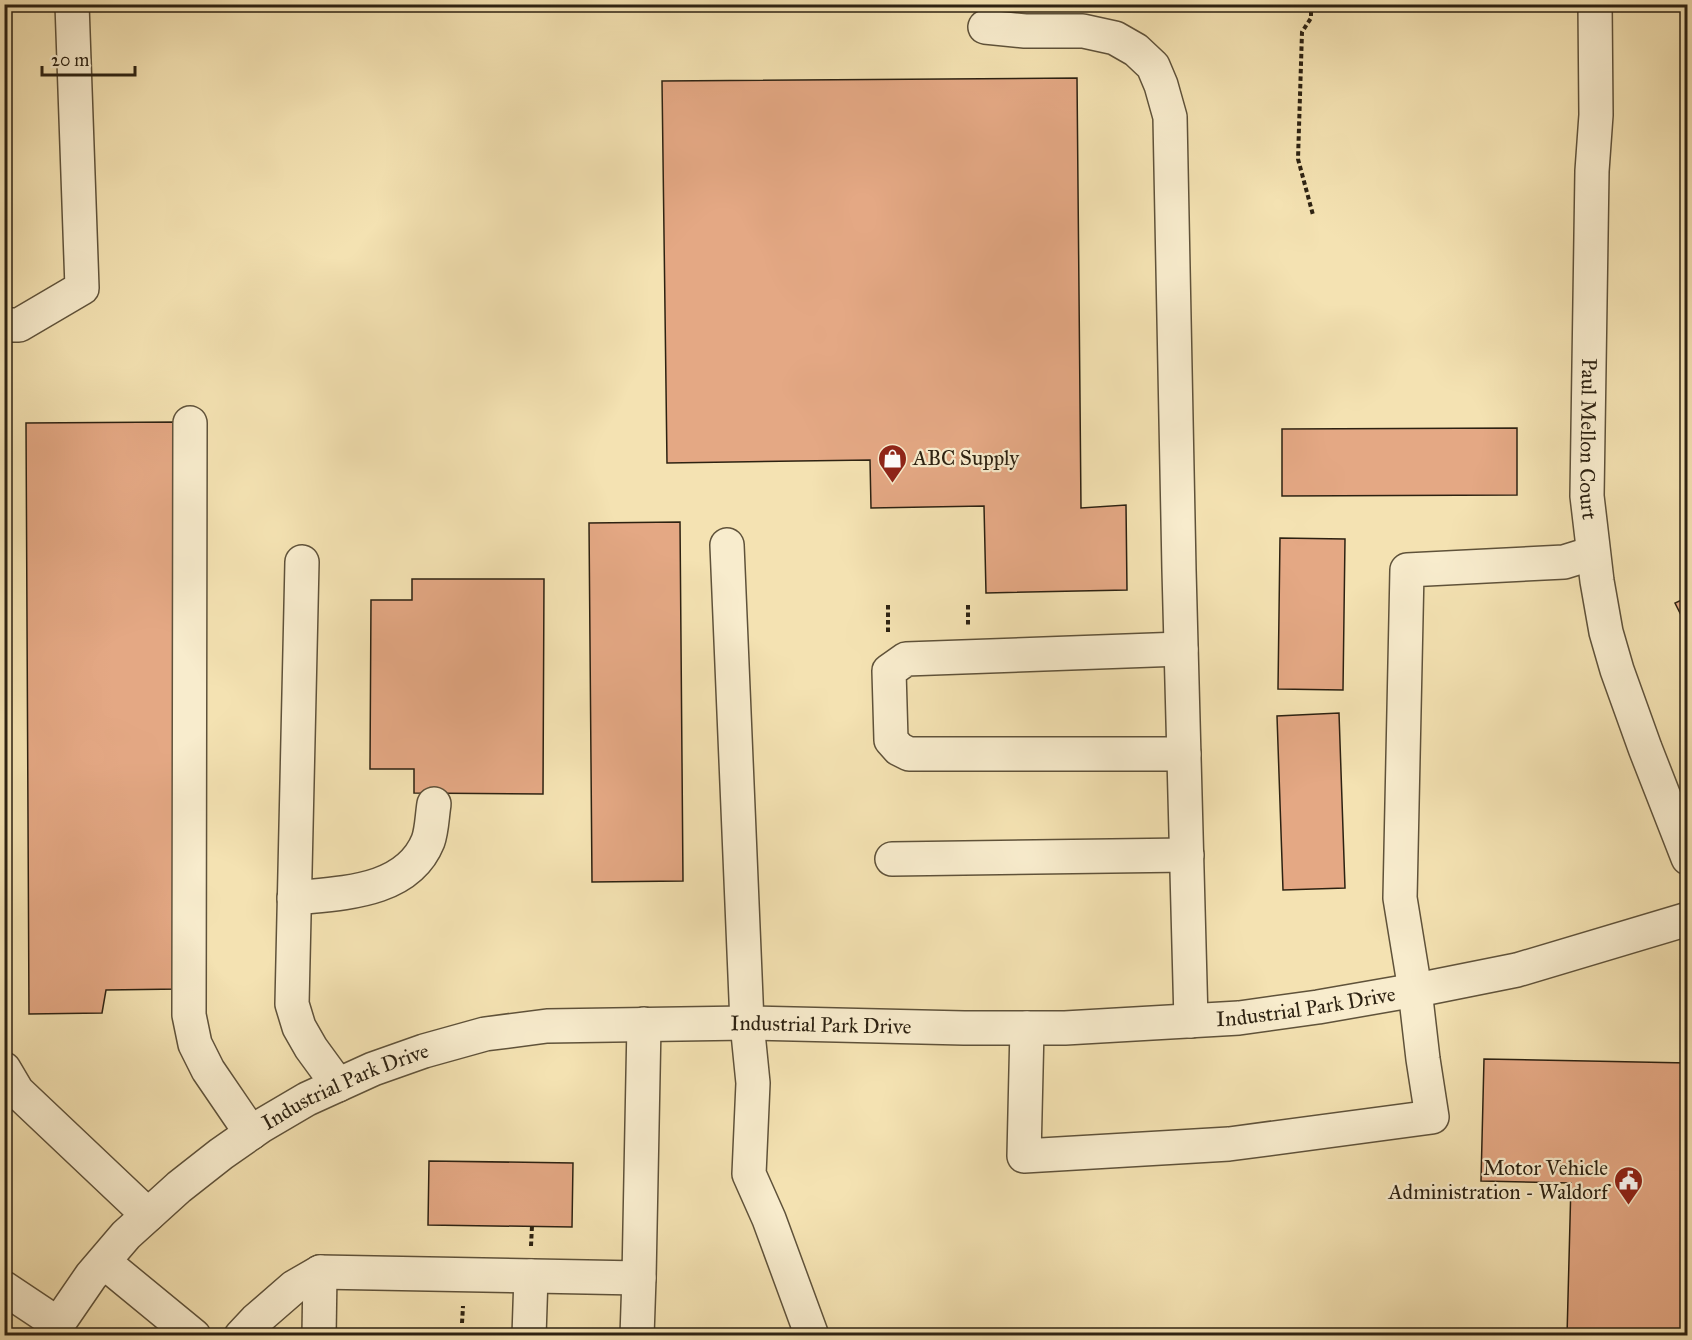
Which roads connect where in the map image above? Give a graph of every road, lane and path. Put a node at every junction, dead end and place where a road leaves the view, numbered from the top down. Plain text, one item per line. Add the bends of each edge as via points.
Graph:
1 (72, 4) edge
2 (1311, 4) edge
3 (1595, 4) edge
4 (985, 27) dead end
5 (1313, 215) dead end
6 (4, 326) edge
7 (190, 423) dead end
8 (727, 545) dead end
9 (1593, 553) junction
10 (302, 562) dead end
11 (1181, 649) junction
12 (1185, 754) junction
13 (434, 804) dead end
14 (1187, 855) junction
15 (1688, 858) edge
16 (892, 859) dead end
17 (294, 898) junction
18 (1688, 919) edge
19 (1415, 990) junction
20 (1191, 1021) junction
21 (747, 1023) junction
22 (644, 1024) junction
23 (1028, 1028) junction
24 (4, 1069) edge
25 (338, 1085) junction
26 (251, 1133) junction
27 (148, 1215) junction
28 (104, 1262) junction
29 (320, 1272) junction
30 (531, 1276) junction
31 (639, 1278) junction
32 (4, 1288) edge
33 (55, 1330) edge
34 (194, 1335) edge
35 (242, 1335) edge
36 (319, 1335) edge
37 (529, 1335) edge
38 (637, 1335) edge
39 (812, 1335) edge

1 - 6 street via 81,288 19,325
2 - 5 path via 1311,18 1302,32 1298,159
3 - 9 street, Paul Mellon Court via 1587,496
4 - 11 street via 1083,31 1115,38 1153,66 1161,85 1170,117
7 - 26 street via 189,1015 195,1044 208,1070
8 - 21 street
9 - 15 street, Paul Mellon Court via 1606,632 1617,670
9 - 19 street via 1564,562 1407,570 1400,898
10 - 17 street
11 - 12 street
11 - 12 street via 906,659 889,671 891,740 909,754
12 - 14 street
13 - 17 street via 428,839 405,872 370,887
14 - 16 street
14 - 20 street
17 - 25 street via 292,1004 299,1027
18 - 19 street, Industrial Park Drive via 1517,970
19 - 20 street, Industrial Park Drive via 1239,1018
19 - 23 street via 1432,1117 1229,1144 1024,1156
20 - 23 street, Industrial Park Drive
21 - 22 street, Industrial Park Drive
21 - 23 street, Industrial Park Drive
21 - 39 street via 753,1083 749,1174
22 - 25 street, Industrial Park Drive via 547,1026 485,1034 424,1051
22 - 31 street
24 - 27 street via 17,1091
25 - 26 street, Industrial Park Drive
26 - 27 street, Industrial Park Drive
27 - 28 street, Industrial Park Drive
28 - 33 street, Industrial Park Drive
28 - 34 street
29 - 30 street
29 - 35 street via 294,1287
29 - 36 street
30 - 31 street
30 - 37 street
31 - 38 street
32 - 33 street

